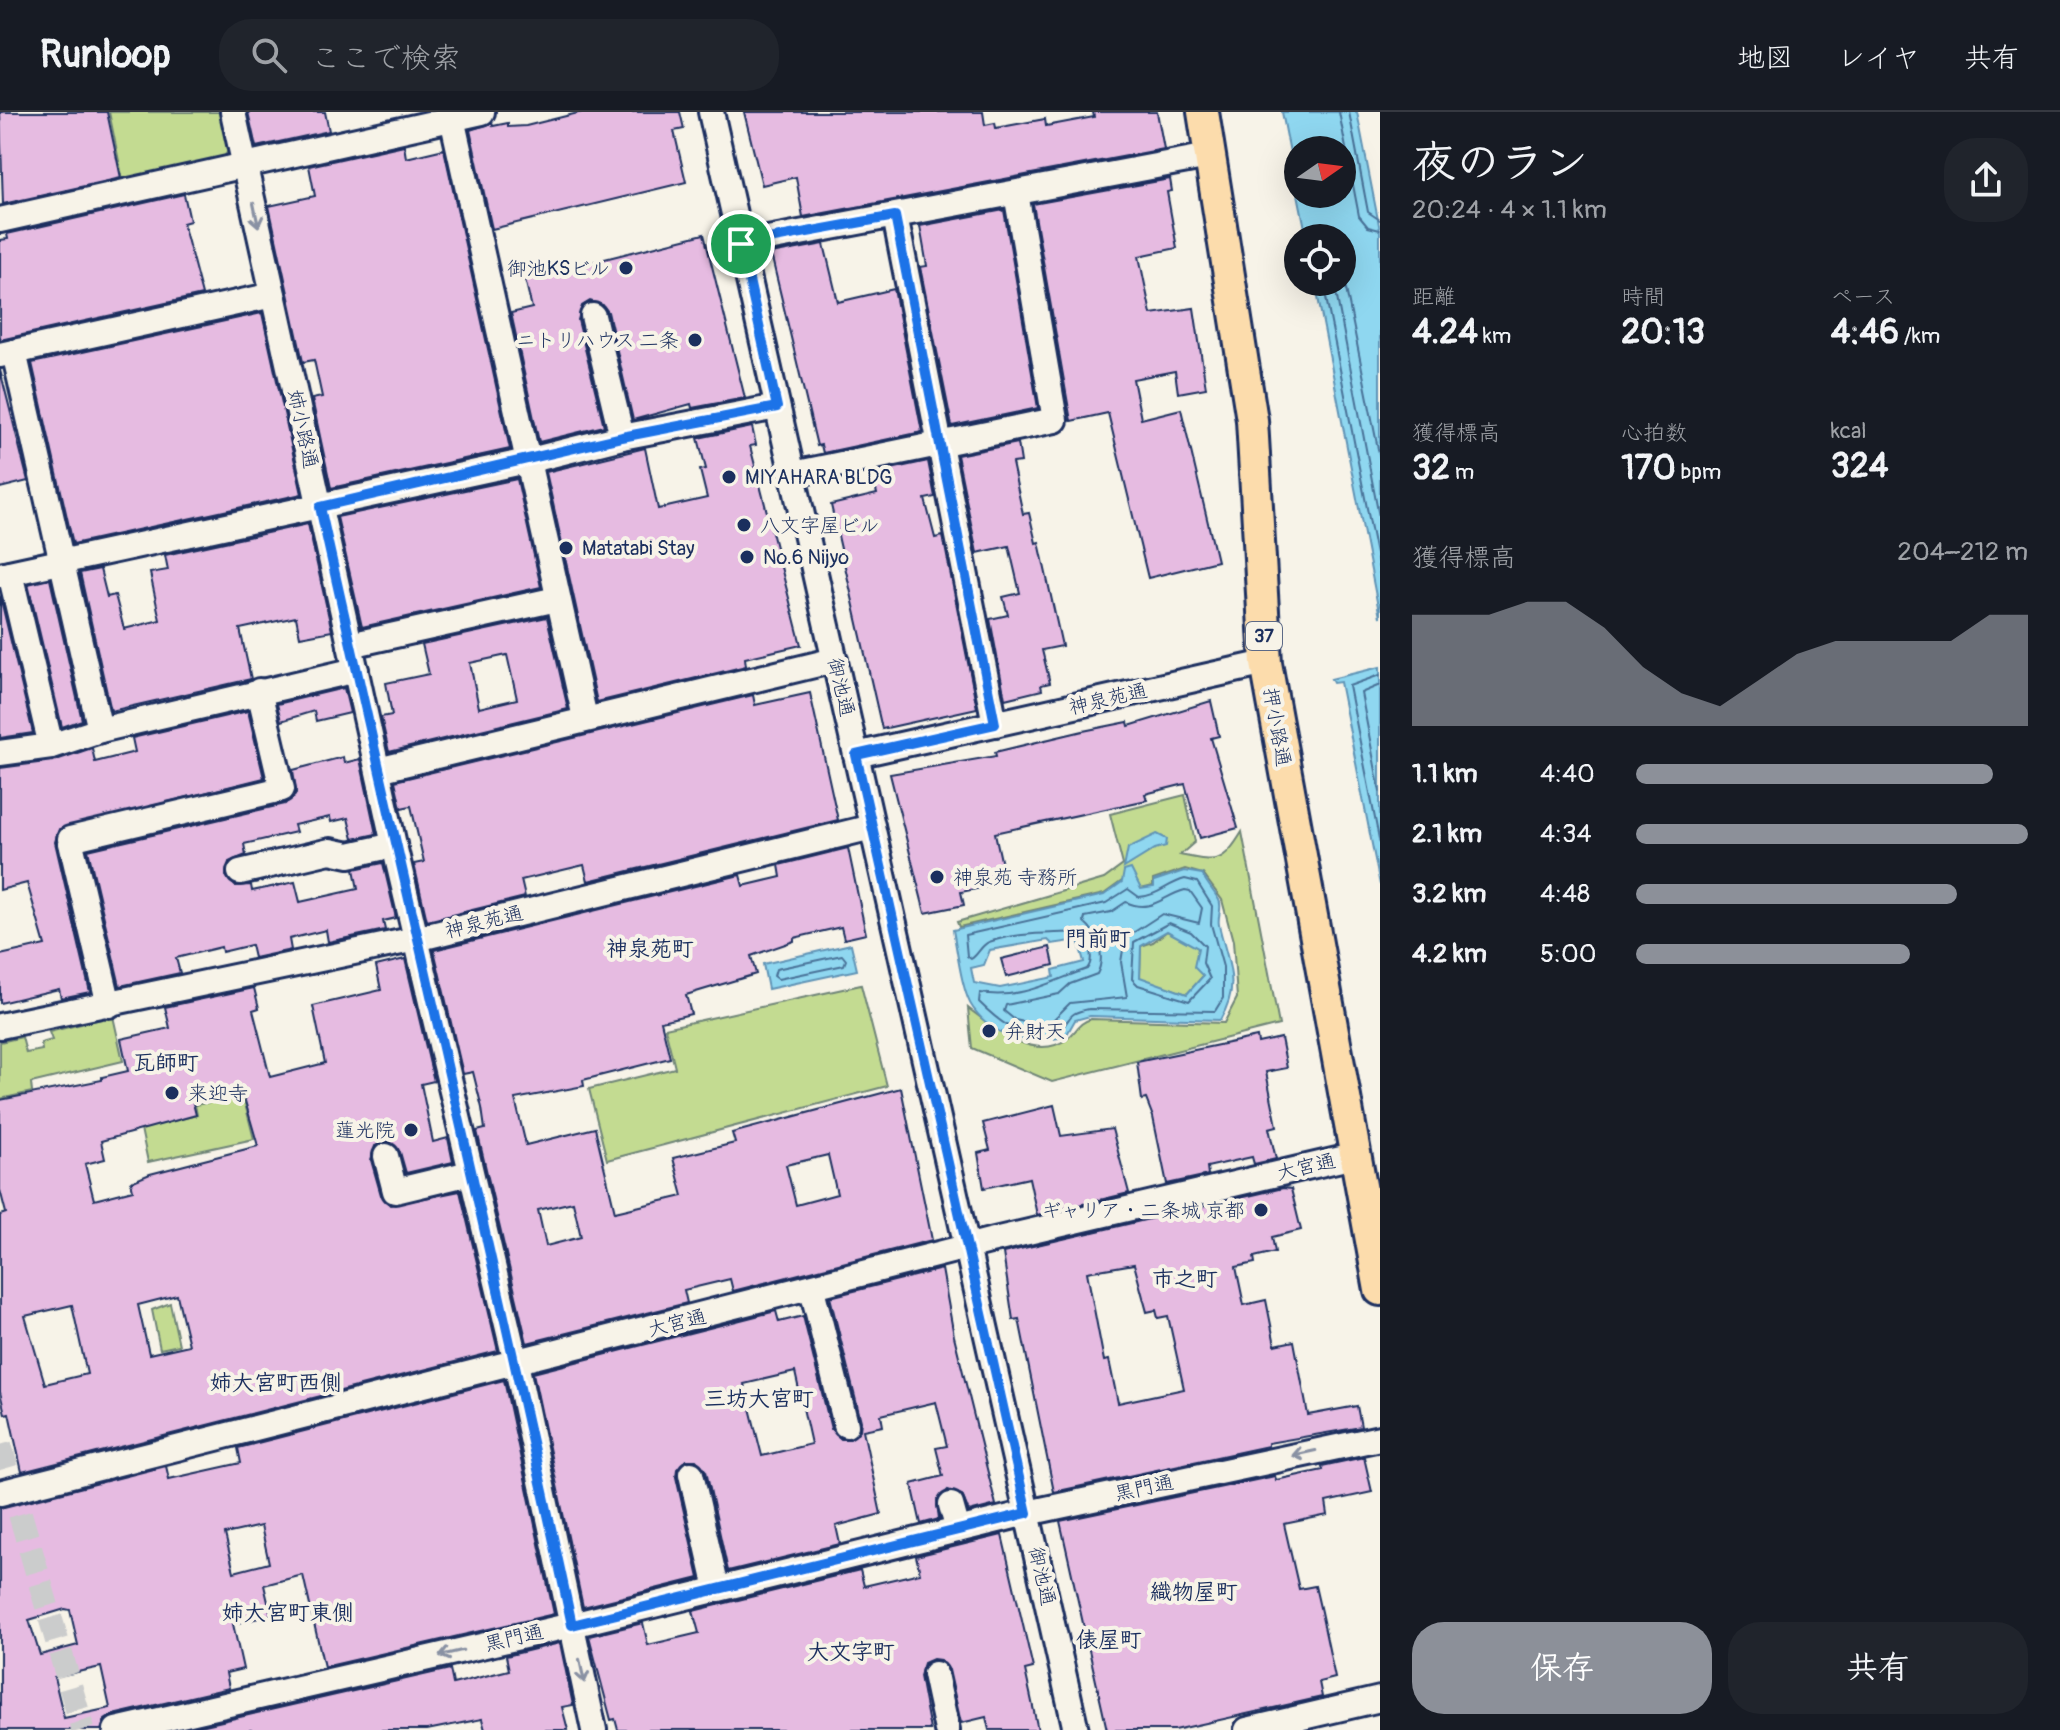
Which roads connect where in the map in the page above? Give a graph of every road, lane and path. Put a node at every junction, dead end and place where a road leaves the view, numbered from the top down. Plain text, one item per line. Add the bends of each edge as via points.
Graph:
1 (233, 112) edge
2 (482, 112) edge
3 (711, 112) edge
4 (1203, 112) edge
5 (452, 118) junction
6 (1209, 156) junction
7 (245, 165) junction
8 (1016, 193) junction
9 (895, 216) junction
10 (0, 220) edge
11 (741, 244) junction
12 (273, 295) junction
13 (593, 316) dead end
14 (7, 353) edge
15 (777, 407) junction
16 (622, 437) junction
17 (937, 443) junction
18 (527, 461) junction
19 (793, 474) junction
20 (320, 507) junction
21 (62, 562) junction
22 (5, 574) edge
23 (557, 599) junction
24 (350, 645) junction
25 (835, 660) junction
26 (1266, 663) junction
27 (356, 670) junction
28 (259, 691) junction
29 (585, 718) junction
30 (995, 724) junction
31 (100, 730) junction
32 (51, 746) junction
33 (0, 753) edge
34 (856, 755) junction
35 (378, 770) junction
36 (872, 827) junction
37 (394, 845) junction
38 (240, 872) dead end
39 (416, 939) junction
40 (109, 1005) junction
41 (0, 1026) edge
42 (386, 1156) dead end
43 (1354, 1156) junction
44 (470, 1173) junction
45 (968, 1249) junction
46 (812, 1289) junction
47 (1380, 1290) edge
48 (516, 1363) junction
49 (846, 1425) dead end
50 (1380, 1438) edge
51 (691, 1474) dead end
52 (0, 1493) edge
53 (951, 1505) dead end
54 (1027, 1513) junction
55 (958, 1530) junction
56 (717, 1589) junction
57 (572, 1625) junction
58 (935, 1674) dead end
59 (1380, 1699) edge
60 (116, 1730) edge
61 (594, 1730) edge
62 (947, 1730) edge
63 (1076, 1730) edge
64 (1247, 1730) edge

1 - 7 street, 姉小路通
2 - 5 street
3 - 11 street, 御池通
4 - 6 main road, 押小路通 / 37
5 - 7 street
5 - 18 street
6 - 8 street
6 - 26 main road, 押小路通 / 37 via 1252,420
7 - 10 street
7 -> 12 street, 姉小路通
8 - 9 street
8 - 17 street via 1055,420
9 - 11 street
9 - 17 street
11 - 15 street, 御池通
12 - 14 street
12 - 20 street, 姉小路通
13 - 16 street
14 - 21 street
15 - 16 street
15 - 19 street, 御池通
16 - 18 street
17 - 19 street
17 - 30 street
18 - 20 street
18 - 23 street
19 - 25 street, 御池通
20 - 21 street
20 - 24 street, 姉小路通
21 - 22 street
21 - 31 street
22 - 32 street
23 - 24 street
23 - 29 street
24 - 27 street, 姉小路通
25 - 29 street
25 - 34 street, 御池通
26 - 30 street, 神泉苑通
26 - 43 main road, 押小路通 / 37
27 - 28 street
27 - 35 street, 姉小路通
28 - 31 street
28 - 40 street via 282,789 70,839
29 - 35 street
30 - 34 street, 神泉苑通
31 - 32 street
32 - 33 street
34 - 36 street, 御池通
35 - 37 street, 姉小路通
36 - 39 street, 神泉苑通
36 - 45 street, 御池通
37 - 38 street via 349,855 330,851
37 - 39 street, 姉小路通
39 - 40 street, 神泉苑通
39 - 44 street, 姉小路通
40 - 41 street, 神泉苑通
42 - 44 street via 395,1191
43 - 45 street, 大宮通
43 - 47 main road, 押小路通 / 37
44 - 48 street, 姉小路通
45 - 46 street, 大宮通
45 - 54 street, 御池通
46 - 48 street, 大宮通
46 - 49 street
48 - 52 street, 大宮通
48 - 57 street, 姉小路通
50 -> 54 street, 黒門通
51 - 56 street
53 - 55 street
54 - 55 street, 黒門通
54 - 63 street, 御池通
55 - 56 street, 黒門通
56 - 57 street, 黒門通
57 -> 60 street, 黒門通
57 -> 61 street, 姉小路通
58 - 62 street
59 - 64 street

